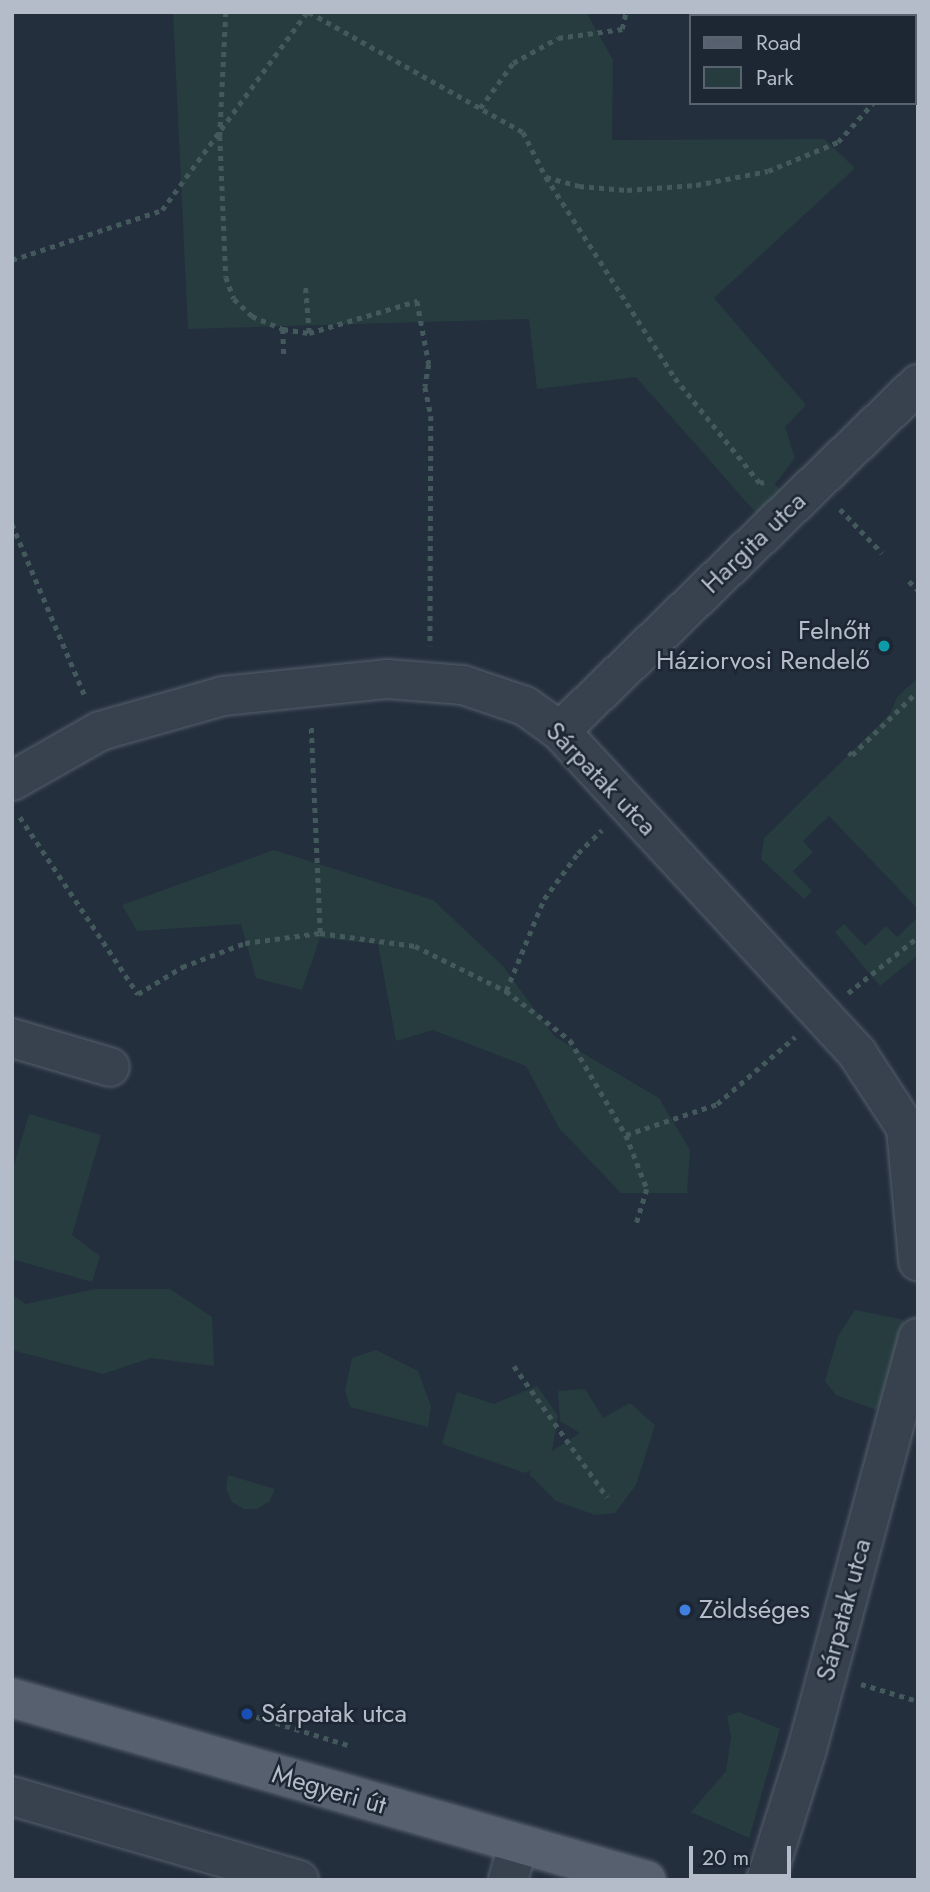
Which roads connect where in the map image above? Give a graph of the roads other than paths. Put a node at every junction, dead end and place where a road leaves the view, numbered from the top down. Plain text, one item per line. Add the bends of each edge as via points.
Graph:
1 (918, 384) edge
2 (560, 731) junction
3 (12, 781) edge
4 (12, 1038) edge
5 (110, 1067) dead end
6 (918, 1261) edge
7 (918, 1338) edge
8 (12, 1698) edge
9 (12, 1796) edge
10 (513, 1862) edge
11 (299, 1880) edge
12 (646, 1880) edge
13 (766, 1880) edge

1 - 2 street, Hargita utca
2 - 3 street, Sárpatak utca via 525,706 463,685 388,679 310,684 223,696 100,731
2 - 6 street, Sárpatak utca via 856,1053 906,1128
4 - 5 street
7 - 13 street, Sárpatak utca
8 - 10 main road, Megyeri út
9 - 11 street
10 - 12 main road, Megyeri út

